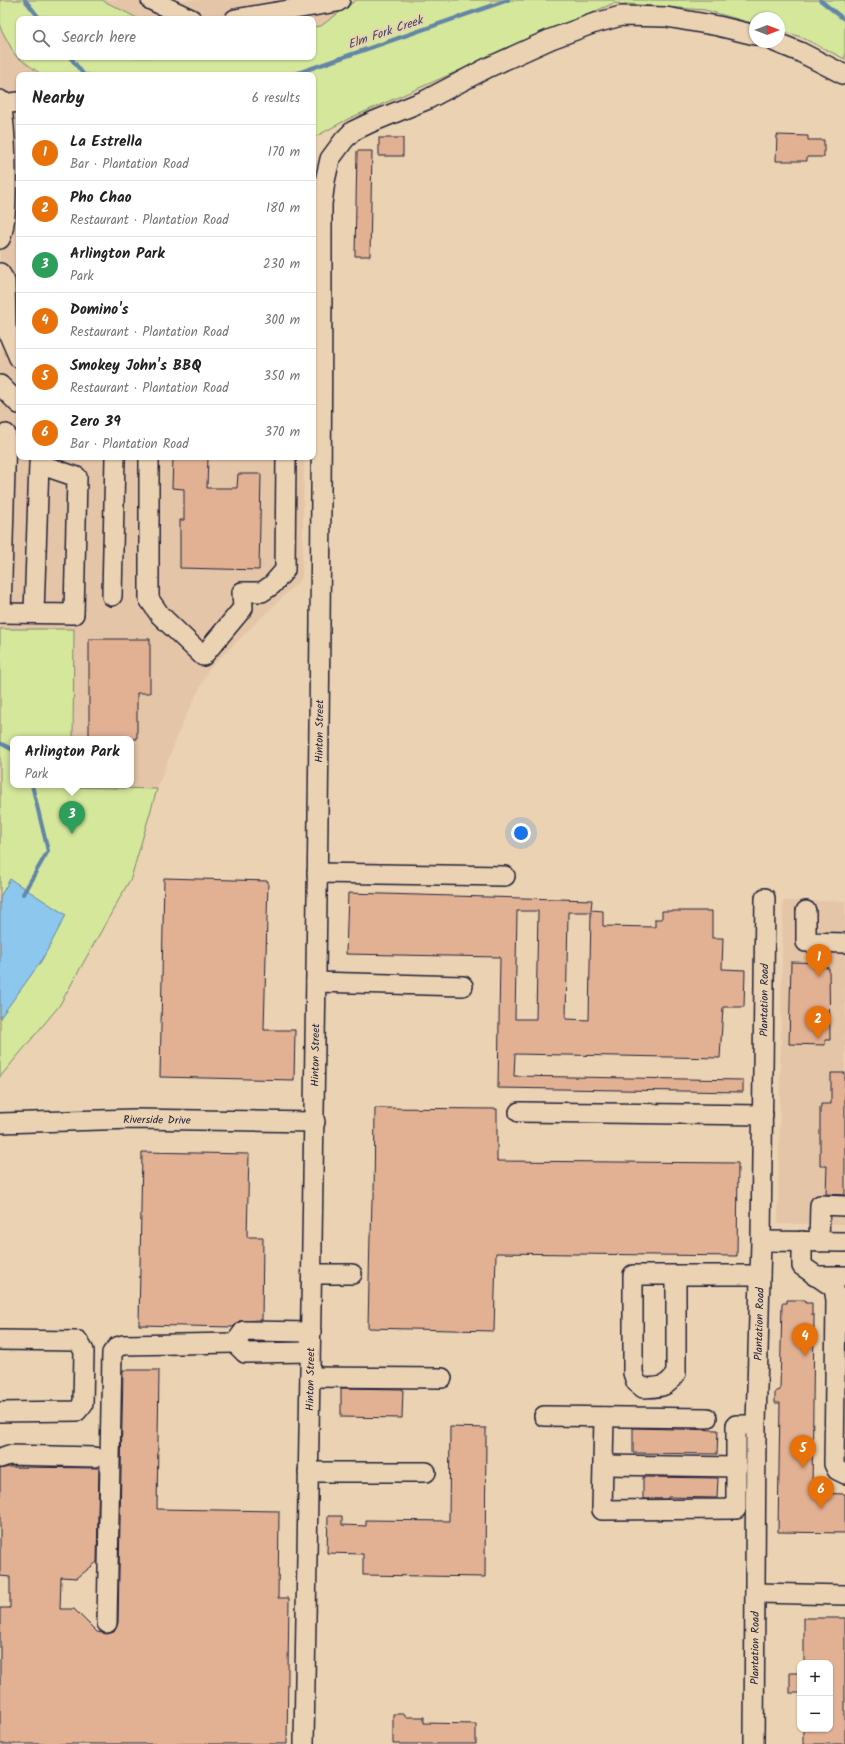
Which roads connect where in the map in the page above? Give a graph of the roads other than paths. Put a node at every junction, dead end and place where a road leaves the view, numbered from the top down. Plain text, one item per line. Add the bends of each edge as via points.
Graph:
1 (151, 0) edge
2 (340, 0) edge
3 (185, 16) edge
4 (253, 16) edge
5 (749, 34) edge
6 (785, 46) edge
7 (845, 75) edge
8 (7, 102) edge
9 (3, 165) edge
10 (12, 218) edge
11 (0, 239) edge
12 (0, 273) edge
13 (16, 351) edge
14 (0, 385) edge
15 (318, 385) edge
16 (16, 401) edge
17 (8, 436) edge
18 (38, 460) edge
19 (40, 460) edge
20 (115, 460) edge
21 (149, 460) edge
22 (286, 460) edge
23 (112, 596) dead end
24 (1, 613) edge
25 (34, 614) junction
26 (317, 873) junction
27 (505, 876) dead end
28 (765, 901) dead end
29 (806, 911) dead end
30 (845, 943) edge
31 (316, 982) junction
32 (463, 986) dead end
33 (519, 1112) dead end
34 (763, 1115) junction
35 (315, 1122) junction
36 (0, 1123) edge
37 (845, 1206) edge
38 (761, 1241) junction
39 (811, 1242) junction
40 (845, 1242) edge
41 (312, 1274) junction
42 (352, 1274) dead end
43 (760, 1275) junction
44 (676, 1276) junction
45 (815, 1276) junction
46 (845, 1276) edge
47 (311, 1332) junction
48 (0, 1340) edge
49 (235, 1344) junction
50 (310, 1352) junction
51 (310, 1377) junction
52 (442, 1378) dead end
53 (0, 1412) edge
54 (544, 1416) dead end
55 (604, 1417) junction
56 (707, 1418) dead end
57 (756, 1425) junction
58 (95, 1457) dead end
59 (0, 1458) edge
60 (604, 1465) junction
61 (737, 1467) junction
62 (308, 1472) junction
63 (426, 1472) dead end
64 (845, 1474) edge
65 (736, 1509) junction
66 (755, 1510) junction
67 (755, 1594) junction
68 (845, 1595) edge
69 (107, 1623) dead end
70 (304, 1744) edge
71 (754, 1744) edge

1 - 3 street
2 - 4 street
5 - 15 street, Hinton Street via 666,17 621,16 551,39 487,68 426,100 354,131 330,159 324,181 322,366
6 - 7 street
8 - 9 street
9 - 10 street
10 - 11 street
12 - 13 street via 5,281 6,328
14 - 16 street
15 - 26 street, Hinton Street
17 - 24 street
18 - 25 street
19 - 25 street via 77,477 74,614
20 - 23 street
21 - 22 street via 149,599 160,615 204,656 243,608 242,592 262,592 285,570
24 - 25 street
26 - 27 street
26 - 31 street, Hinton Street
28 - 34 street, Plantation Road
29 - 30 street via 806,942
31 - 32 street
31 - 35 street, Hinton Street
33 - 34 street
34 - 38 street, Plantation Road
35 - 36 street, Riverside Drive via 134,1119
35 - 41 street, Hinton Street
37 - 39 street via 820,1205
38 - 39 street
38 - 43 street, Plantation Road
39 - 40 street
39 - 45 street via 802,1266
41 - 42 street
41 - 47 street, Hinton Street
43 - 44 street
43 - 57 street, Plantation Road
44 - 44 street via 633,1275 633,1373 636,1382 643,1388 660,1387 670,1382 676,1373
45 - 46 street
45 - 64 street via 834,1288 836,1300 834,1464 837,1470
47 - 49 street via 244,1331
47 - 50 street, Hinton Street
48 - 53 street via 78,1341 84,1350 83,1404 77,1411
49 - 50 street via 245,1353
49 - 69 street via 123,1345 112,1353
50 - 51 street, Hinton Street
51 - 52 street
51 - 62 street, Hinton Street
54 - 55 street
55 - 56 street
55 - 60 street
57 - 61 street via 736,1425
57 - 66 street, Plantation Road
58 - 59 street via 9,1455
60 - 61 street
60 - 65 street via 602,1510
61 - 65 street
62 - 63 street
62 - 70 street, Hinton Street
65 - 66 street
66 - 67 street, Plantation Road
67 - 68 street
67 - 71 street, Plantation Road

